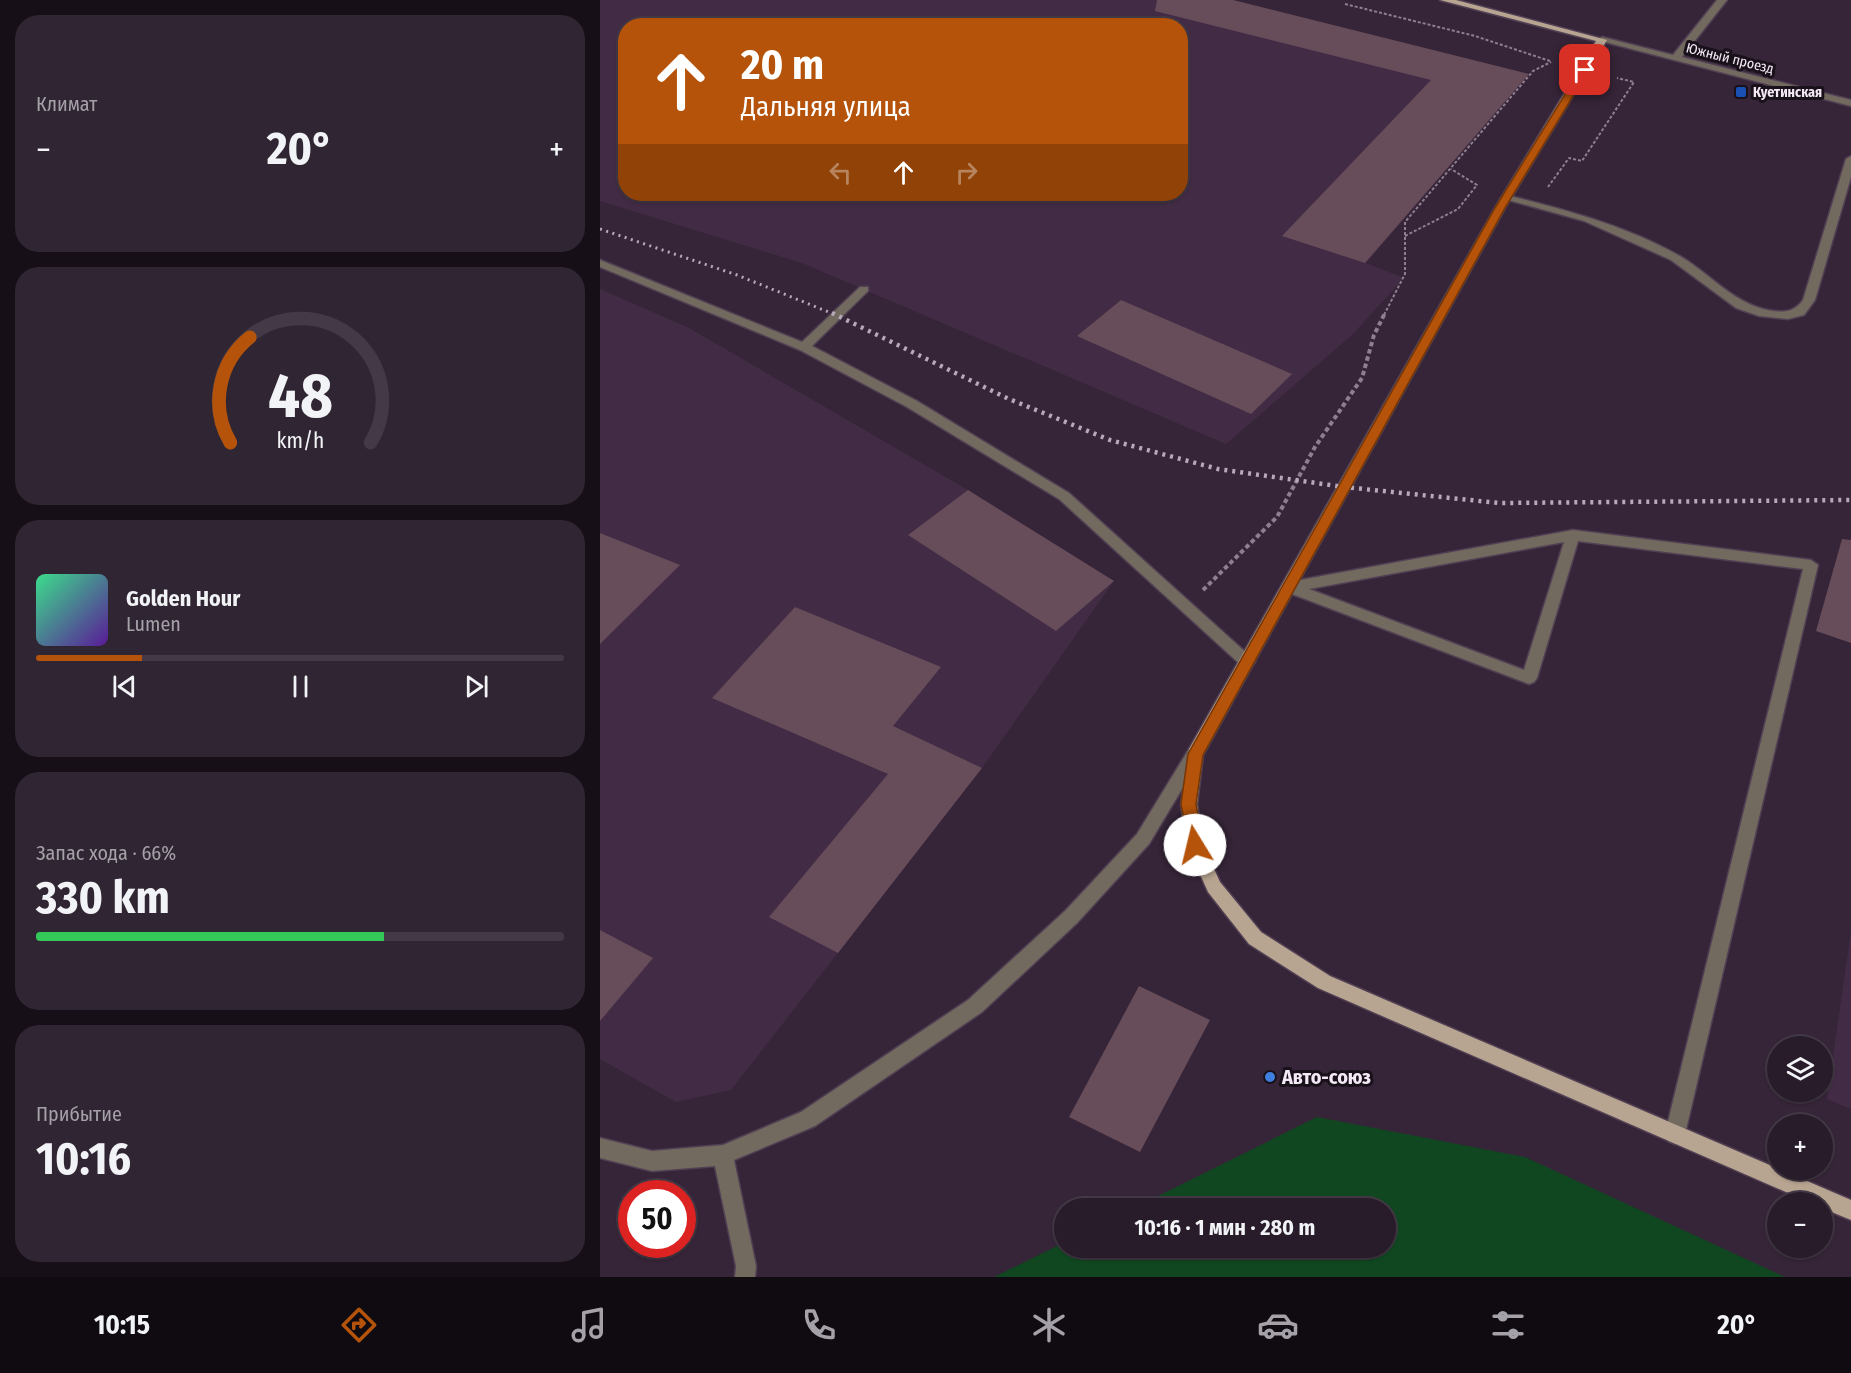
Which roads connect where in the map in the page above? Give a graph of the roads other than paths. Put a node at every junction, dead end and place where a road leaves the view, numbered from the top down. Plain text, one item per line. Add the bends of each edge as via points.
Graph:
1 (1445, 0) edge
2 (1722, 0) edge
3 (1602, 40) junction
4 (1676, 58) junction
5 (1851, 103) edge
6 (1851, 159) edge
7 (1506, 198) junction
8 (600, 263) edge
9 (864, 290) dead end
10 (804, 347) junction
11 (1573, 535) junction
12 (1289, 587) junction
13 (1247, 662) junction
14 (1195, 754) junction
15 (1675, 1134) junction
16 (600, 1148) edge
17 (723, 1155) junction
18 (1851, 1210) edge
19 (745, 1277) edge

1 - 3 main road
2 - 4 street
3 - 4 street, Южный проезд
3 - 7 main road
4 - 5 street, Южный проезд
6 - 7 street via 1809,300 1800,312 1788,315 1763,313 1740,305 1675,258 1588,219
7 - 12 main road
8 - 10 street
9 - 10 street
10 - 13 street via 912,404 1064,496
11 - 12 street
11 - 12 street via 1529,678
11 - 15 street via 1811,565
12 - 13 main road
13 - 14 main road
14 - 15 main road via 1189,804 1195,845 1214,887 1255,938 1324,982
14 - 17 street via 1143,839 1071,917 975,1006 808,1119
15 - 18 main road
16 - 17 street via 652,1161
17 - 19 street

